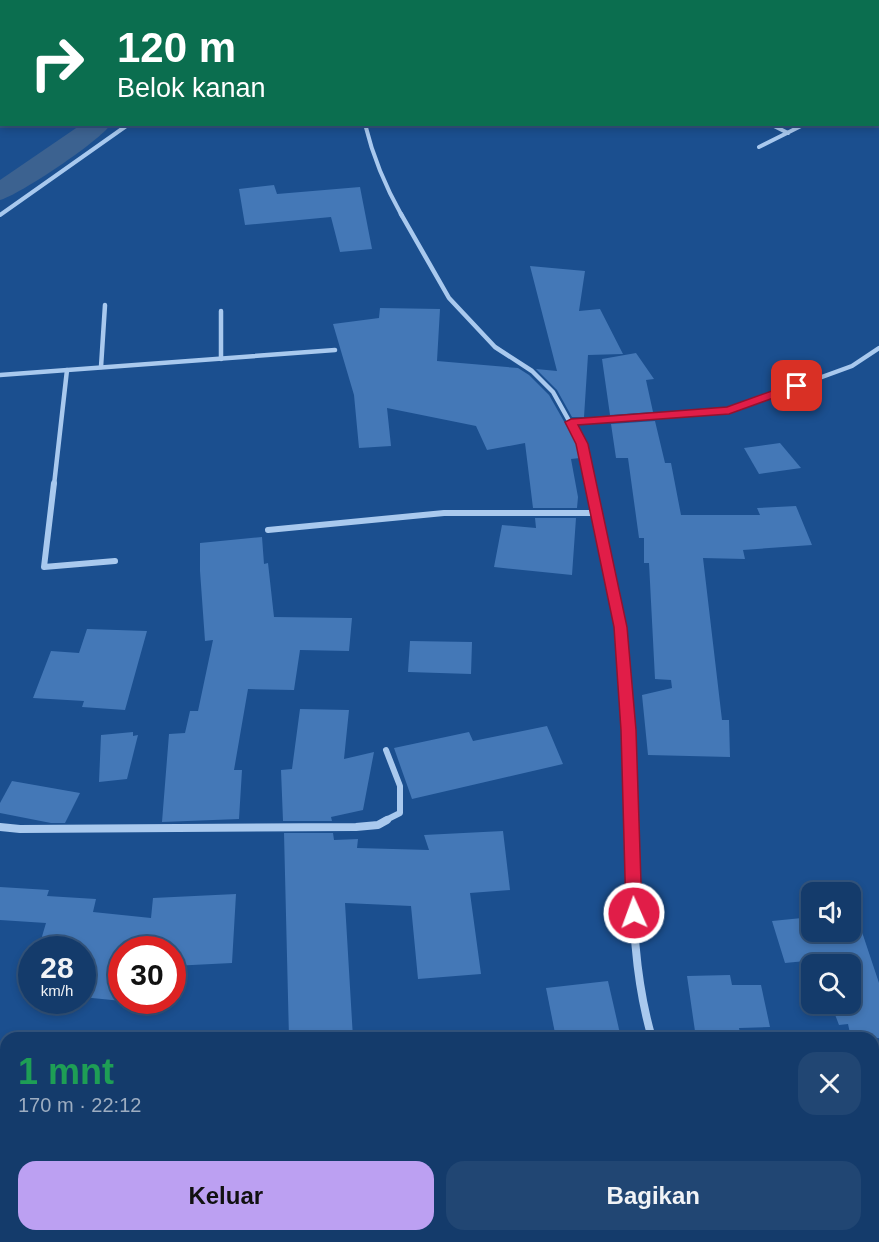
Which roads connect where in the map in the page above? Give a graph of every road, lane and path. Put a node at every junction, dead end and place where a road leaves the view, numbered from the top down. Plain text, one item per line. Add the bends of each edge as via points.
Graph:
1 (126, 126) edge
2 (365, 126) edge
3 (774, 126) edge
4 (801, 126) edge
5 (788, 133) junction
6 (759, 147) dead end
7 (0, 215) edge
8 (105, 305) dead end
9 (221, 311) dead end
10 (879, 348) edge
11 (335, 350) dead end
12 (221, 358) junction
13 (101, 367) junction
14 (67, 370) junction
15 (0, 375) edge
16 (571, 422) junction
17 (597, 513) junction
18 (268, 530) dead end
19 (115, 561) dead end
20 (386, 750) dead end
21 (0, 827) edge
22 (650, 1032) edge

1 - 7 street
2 - 16 street via 387,190 449,298 495,347 532,371 553,392
3 - 5 street
4 - 5 street
5 - 6 street
8 - 13 street
9 - 12 street
10 - 16 street via 852,366 729,411
11 - 12 street
12 - 13 street
13 - 14 street
14 - 15 street
14 - 19 street via 44,567
16 - 17 street via 582,444
17 - 18 street via 444,513
17 - 22 street via 620,627 628,730 635,959
20 - 21 street via 400,786 400,813 378,825 231,829

